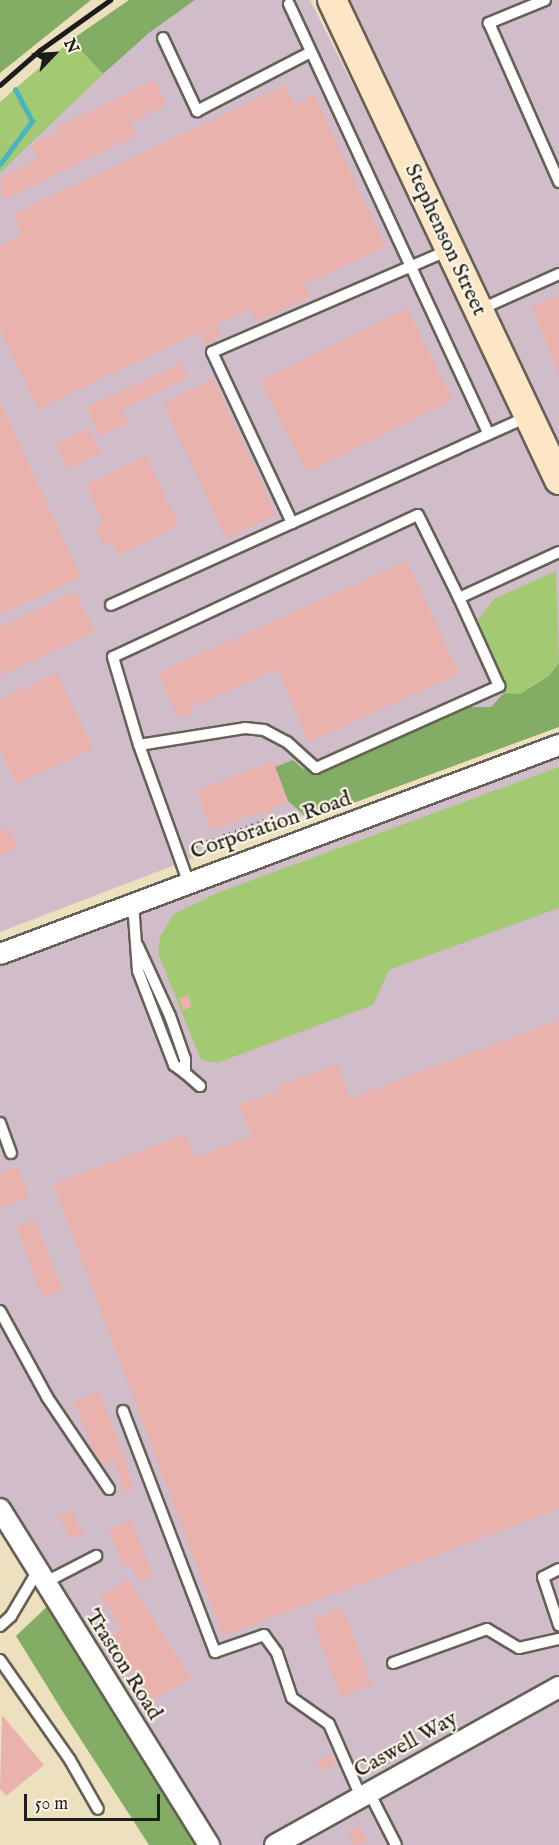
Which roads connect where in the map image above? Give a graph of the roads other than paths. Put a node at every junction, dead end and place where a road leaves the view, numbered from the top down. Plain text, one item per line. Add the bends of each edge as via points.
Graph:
1 (332, 0) edge
2 (545, 0) edge
3 (289, 4) dead end
4 (163, 38) dead end
5 (311, 52) junction
6 (559, 182) edge
7 (449, 250) junction
8 (409, 267) junction
9 (559, 274) edge
10 (478, 310) junction
11 (528, 417) junction
12 (489, 434) junction
13 (559, 480) edge
14 (292, 523) junction
15 (559, 552) edge
16 (459, 598) junction
17 (111, 605) dead end
18 (138, 745) junction
19 (559, 745) edge
20 (188, 881) junction
21 (133, 903) junction
22 (0, 954) edge
23 (200, 1086) dead end
24 (0, 1123) edge
25 (11, 1153) dead end
26 (0, 1311) edge
27 (123, 1411) dead end
28 (109, 1489) dead end
29 (0, 1509) edge
30 (96, 1556) dead end
31 (559, 1569) edge
32 (40, 1577) junction
33 (559, 1625) edge
34 (0, 1626) edge
35 (559, 1640) edge
36 (0, 1660) edge
37 (393, 1663) dead end
38 (559, 1687) edge
39 (365, 1795) junction
40 (98, 1809) dead end
41 (209, 1845) edge
42 (275, 1845) edge
43 (396, 1845) edge

1 - 7 street, Stephenson Street
2 - 6 lane via 489,22
3 - 5 lane
4 - 5 lane via 197,111
5 - 8 lane
7 - 8 lane
7 - 10 street, Stephenson Street
8 - 12 lane
8 - 14 lane via 212,352
9 - 10 lane
10 - 11 street, Stephenson Street
11 - 12 lane
11 - 13 street, Stephenson Street
12 - 14 lane
14 - 17 lane
15 - 16 lane
16 - 18 lane via 499,686 316,768 287,742 264,730 245,728
16 - 18 lane via 418,515 113,657
18 - 20 lane
19 - 20 street, Corporation Road
20 - 21 street, Corporation Road
21 - 22 street, Corporation Road
21 - 23 lane via 138,946 170,1016 185,1059 185,1073
24 - 25 lane
26 - 28 lane via 47,1397
27 - 39 lane via 215,1652 264,1635 277,1653 292,1698 329,1724
29 - 32 street, Traston Road
30 - 32 lane
31 - 33 lane via 543,1577
32 - 34 lane
32 - 41 street, Traston Road
35 - 37 lane via 519,1648 487,1629
36 - 40 lane via 70,1760
38 - 39 street, Caswell Way
39 - 42 street, Caswell Way
39 - 43 lane

